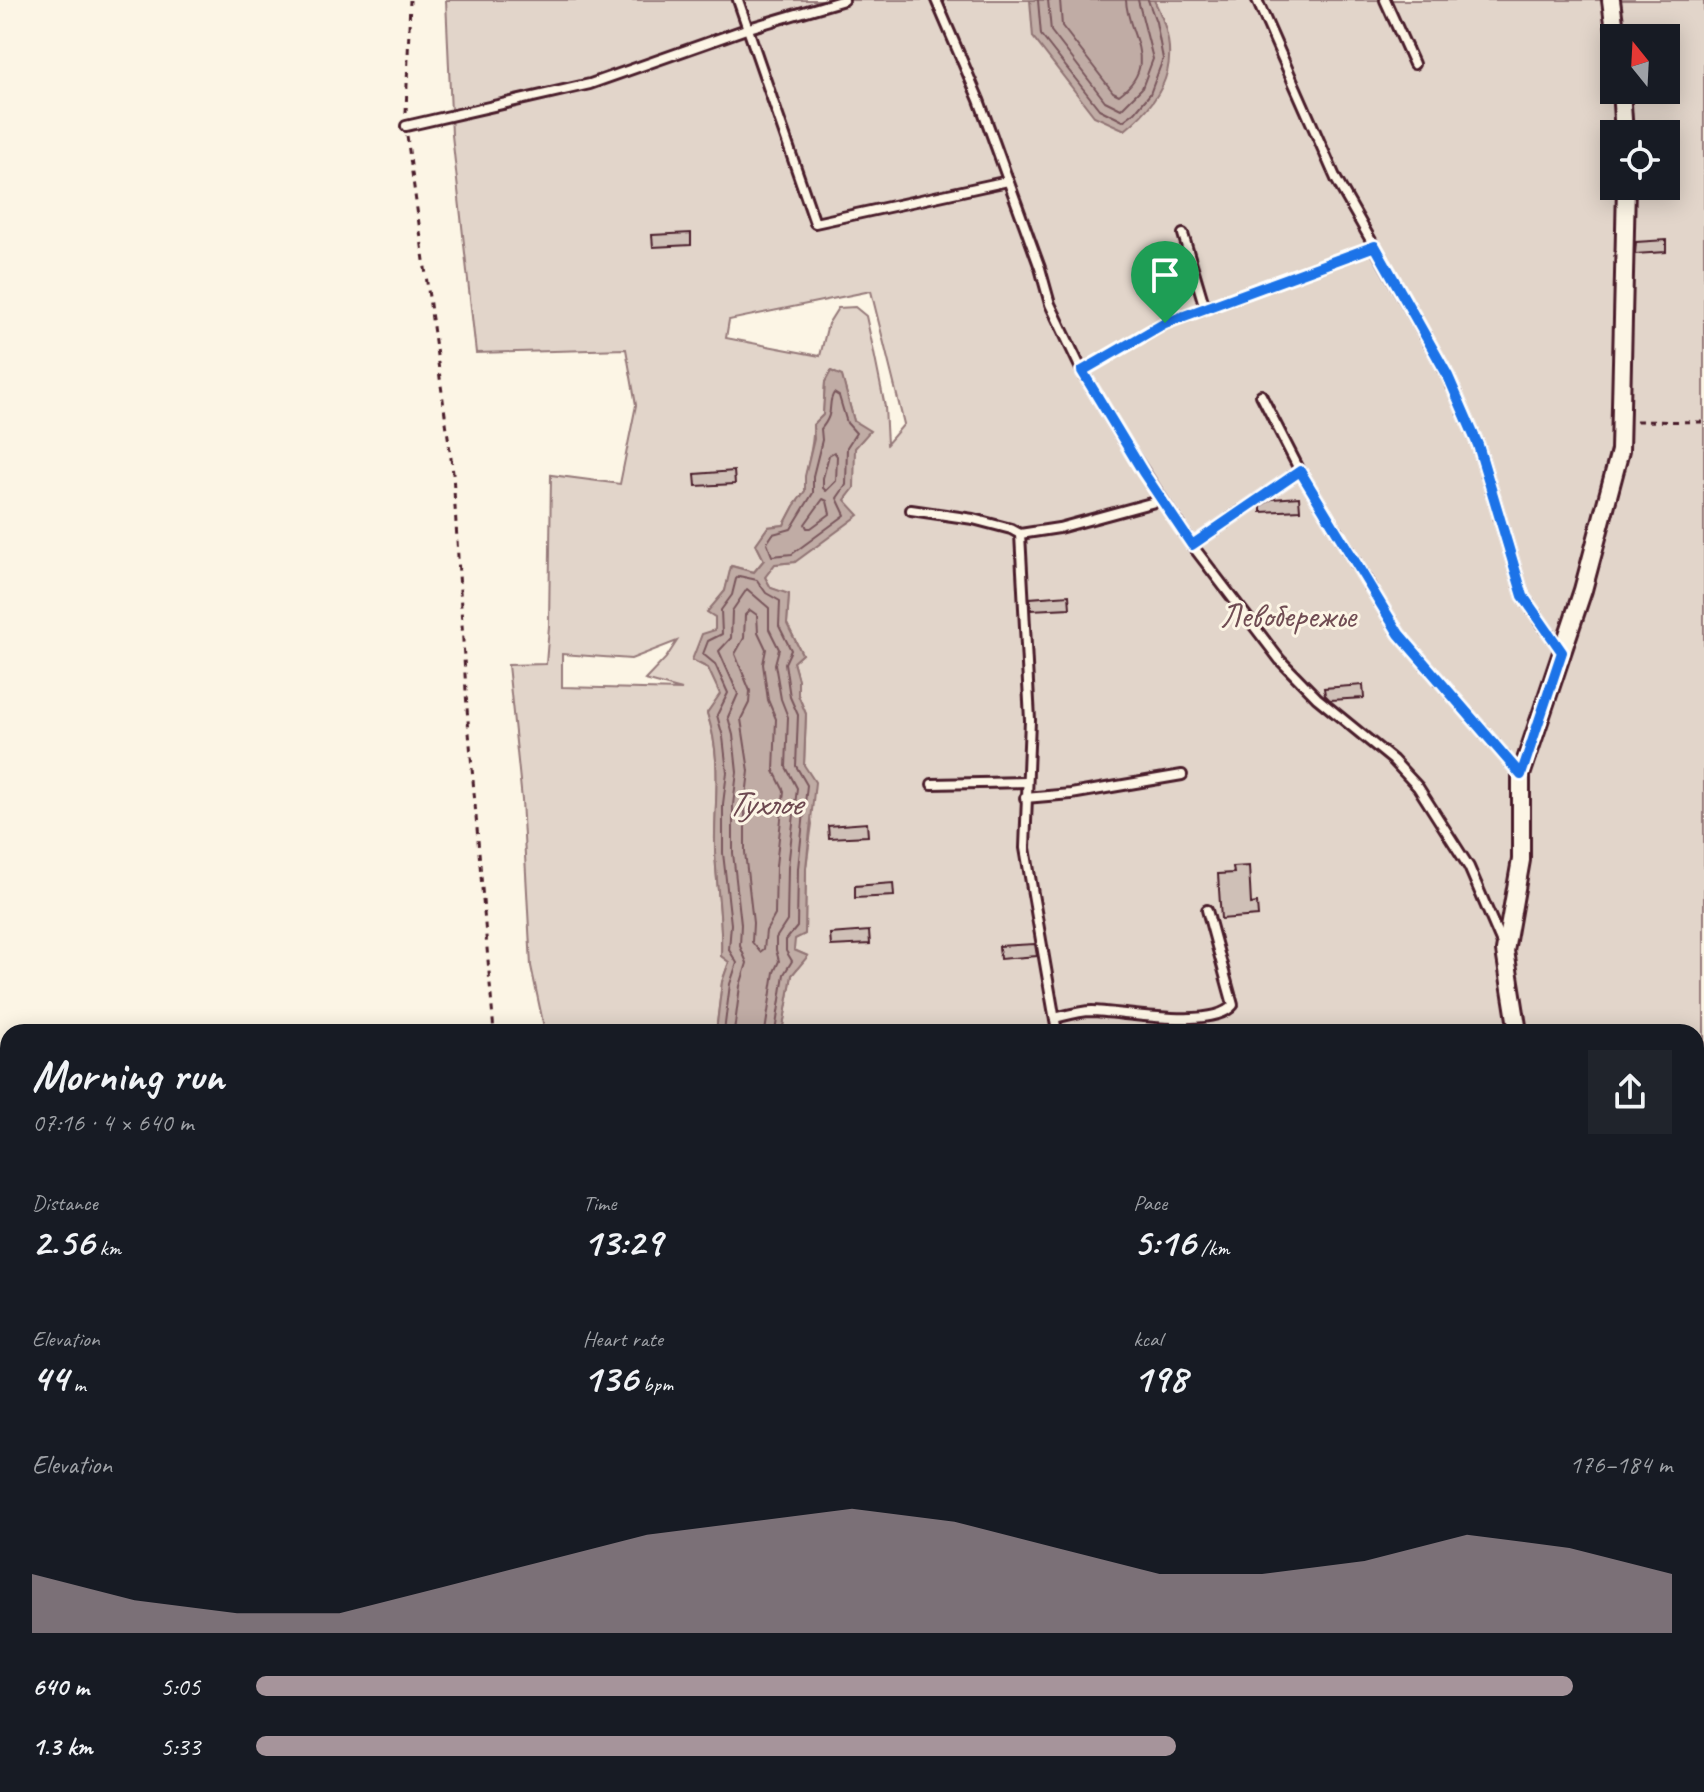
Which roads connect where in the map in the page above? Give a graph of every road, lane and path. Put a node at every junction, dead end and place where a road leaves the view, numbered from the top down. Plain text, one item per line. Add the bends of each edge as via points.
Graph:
1 (410, 0) edge
2 (738, 0) edge
3 (844, 0) edge
4 (936, 0) edge
5 (1257, 0) edge
6 (1385, 0) edge
7 (1611, 0) edge
8 (1614, 24) edge
9 (749, 28) junction
10 (1414, 64) dead end
11 (406, 126) junction
12 (1008, 181) junction
13 (1626, 200) edge
14 (1183, 234) dead end
15 (1375, 246) junction
16 (1205, 308) junction
17 (1082, 371) junction
18 (1261, 395) dead end
19 (1622, 420) junction
20 (1704, 422) edge
21 (1300, 471) junction
22 (1162, 500) junction
23 (911, 510) dead end
24 (1020, 534) junction
25 (1192, 545) junction
26 (1562, 652) junction
27 (1182, 775) dead end
28 (1521, 775) junction
29 (1027, 782) junction
30 (932, 784) dead end
31 (1025, 798) junction
32 (1207, 910) dead end
33 (1505, 951) junction
34 (1055, 1018) junction
35 (493, 1024) edge
36 (1056, 1024) edge
37 (1517, 1024) edge

1 - 11 path
2 - 9 lane
3 - 9 lane
4 - 12 lane
5 - 15 lane via 1336,179
6 - 10 lane
7 - 8 street
9 - 11 lane via 590,84
9 - 12 lane via 815,223
11 - 35 path via 453,473
12 - 17 lane via 1050,304
13 - 19 street
14 - 16 lane
15 - 16 path
15 - 26 lane via 1448,376 1478,445 1523,596
16 - 17 path via 1165,323
17 - 22 lane
18 - 21 lane
19 - 20 path
19 - 26 street via 1620,451
21 - 25 lane
21 - 28 lane via 1399,634
22 - 24 lane
22 - 25 lane
23 - 24 lane via 973,519
24 - 29 lane via 1030,720
25 - 33 lane via 1280,660 1418,787 1469,867
26 - 28 street
27 - 31 lane
28 - 33 street via 1521,860
29 - 30 lane
29 - 31 lane
31 - 34 lane via 1025,848
32 - 34 lane via 1233,1005 1227,1013 1171,1019 1087,1011
33 - 37 street
34 - 36 lane

